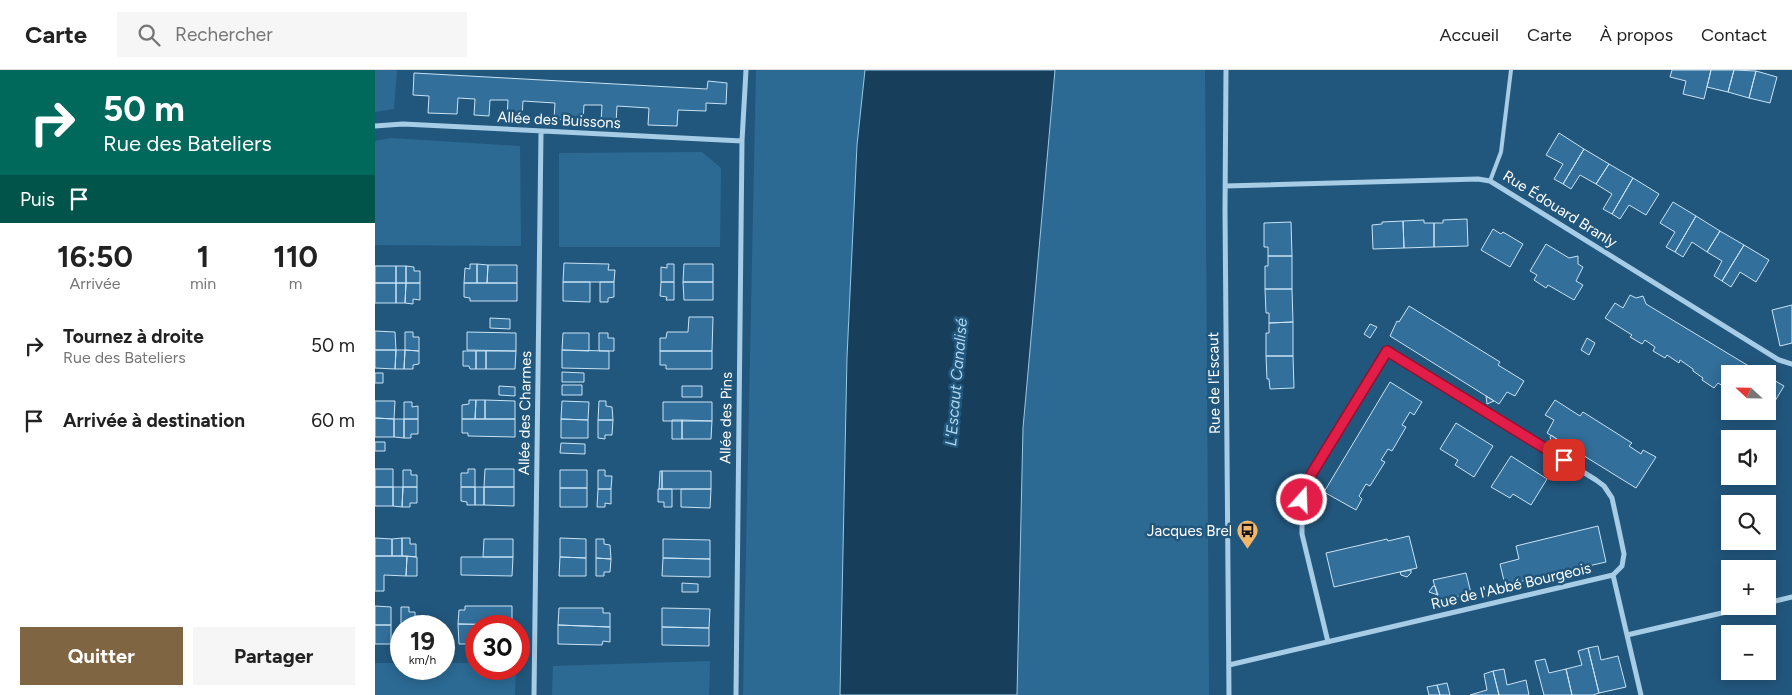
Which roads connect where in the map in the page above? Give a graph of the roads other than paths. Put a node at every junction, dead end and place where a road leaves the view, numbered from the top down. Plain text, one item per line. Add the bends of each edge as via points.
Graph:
1 (746, 70) edge
2 (1226, 70) edge
3 (1511, 70) edge
4 (375, 126) edge
5 (541, 132) junction
6 (742, 141) junction
7 (1491, 181) junction
8 (1225, 186) junction
9 (1792, 364) edge
10 (1613, 575) junction
11 (1792, 597) edge
12 (1776, 601) edge
13 (1721, 613) edge
14 (1627, 635) junction
15 (1328, 642) junction
16 (1229, 665) junction
17 (534, 695) edge
18 (735, 695) edge
19 (1229, 695) edge
20 (1641, 695) edge

1 - 6 street, Allée des Pins
2 - 8 street, Rue de l'Escaut
3 - 7 lane via 1501,152
4 - 5 street, Allée des Buissons via 403,124
5 - 6 street, Allée des Buissons
5 - 17 street, Allée des Charmes
6 - 18 street, Allée des Pins
7 - 8 street, Rue Édouard Branly
7 - 9 street, Rue Édouard Branly via 1779,360
8 - 16 street, Rue de l'Escaut
10 - 14 street, Rue de l'Abbé Bourgeois
10 - 15 street, Rue de l'Abbé Bourgeois
10 - 15 street via 1621,566 1623,554 1612,498 1604,486 1387,351 1309,478 1302,500 1302,534
11 - 12 street
13 - 14 street
14 - 20 street, Rue de l'Abbé Bourgeois
15 - 16 street, Rue de l'Abbé Bourgeois
16 - 19 street, Rue de l'Escaut

